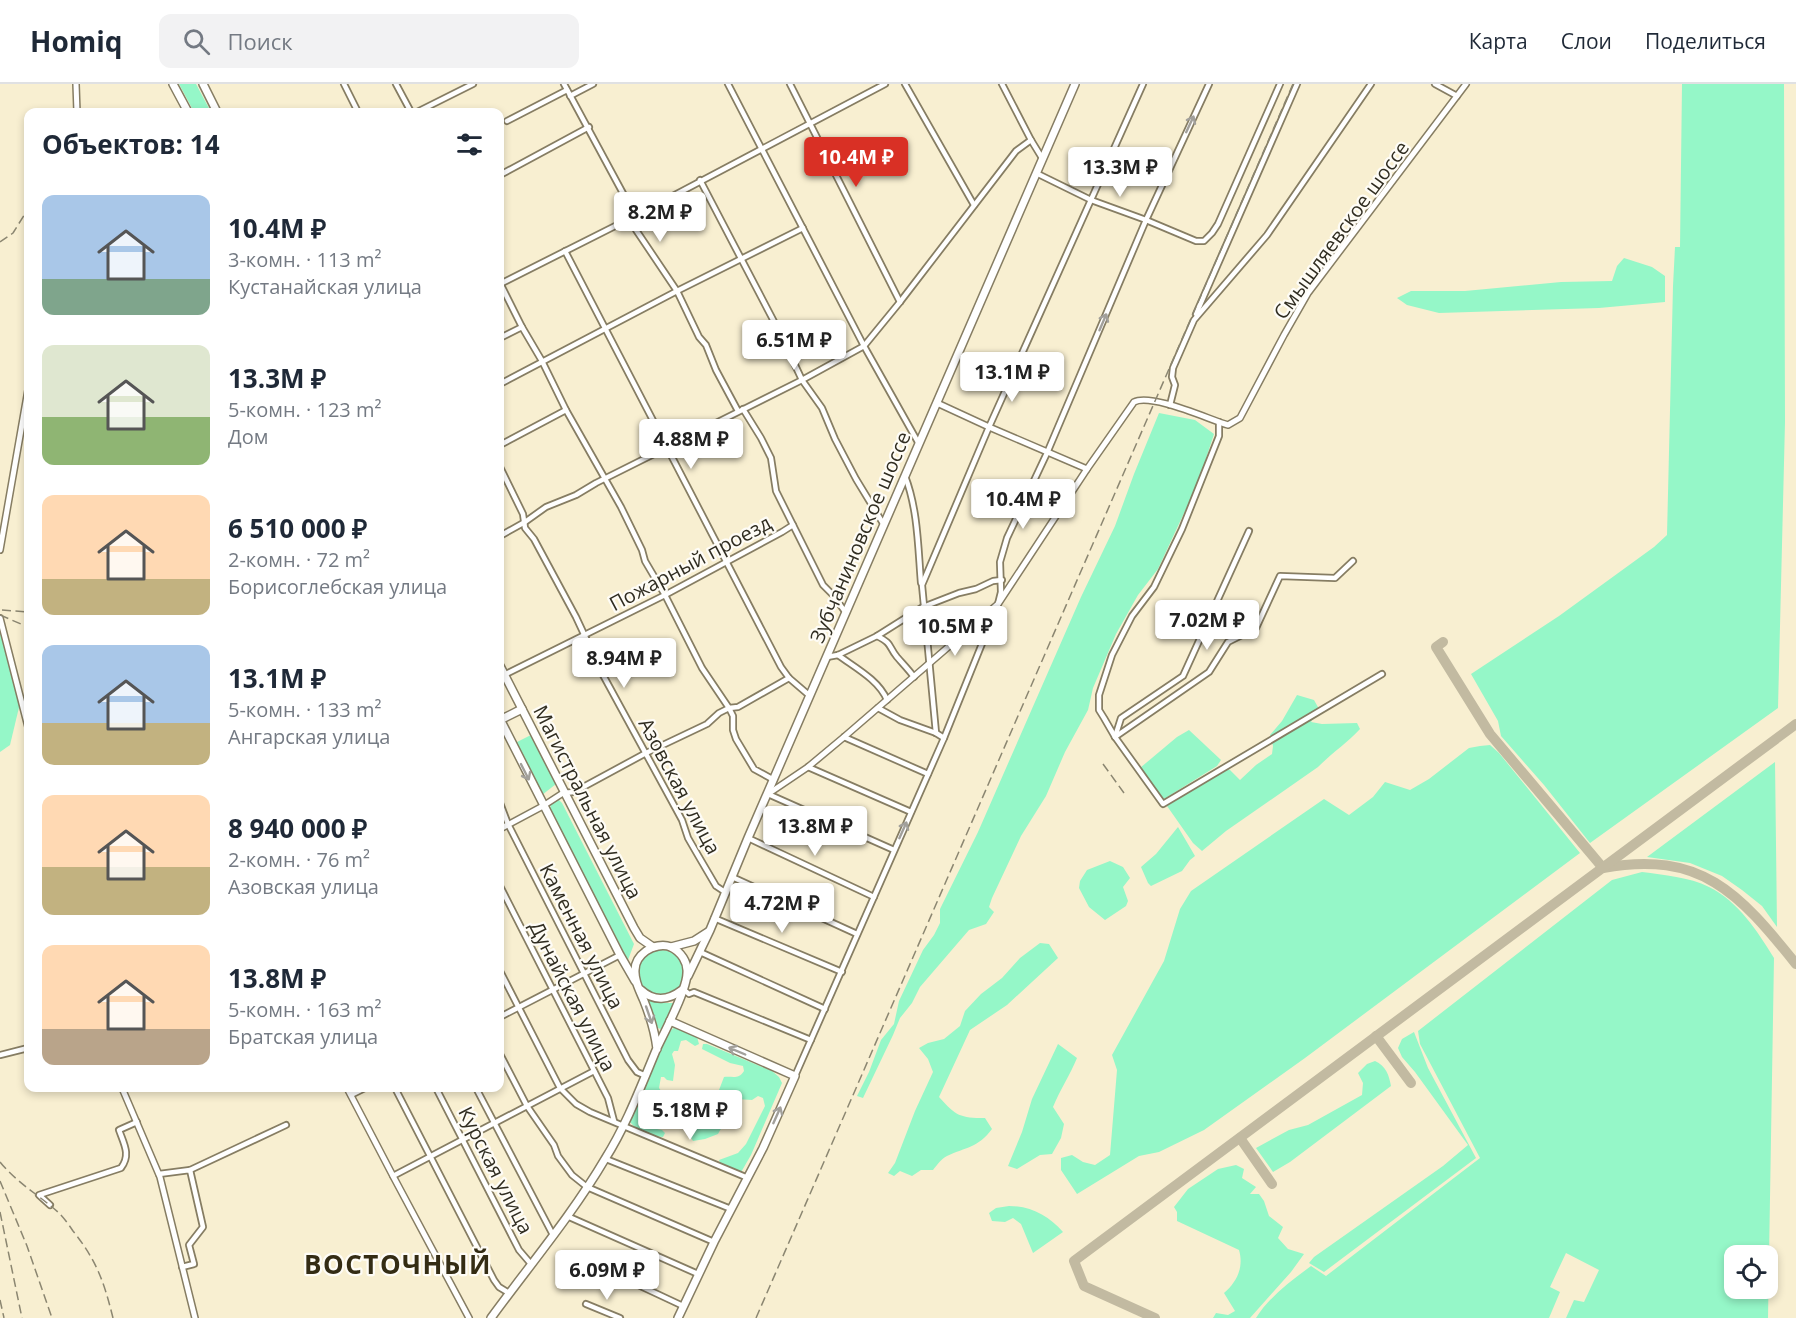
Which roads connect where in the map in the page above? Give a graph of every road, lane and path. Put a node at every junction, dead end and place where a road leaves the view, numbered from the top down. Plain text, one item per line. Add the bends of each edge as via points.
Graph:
1 (76, 84) edge
2 (173, 84) edge
3 (203, 84) edge
4 (344, 84) edge
5 (396, 84) edge
6 (473, 84) edge
7 (564, 84) edge
8 (593, 84) edge
9 (728, 84) edge
10 (790, 84) edge
11 (885, 84) edge
12 (905, 84) edge
13 (1002, 84) edge
14 (1075, 84) edge
15 (1143, 84) edge
16 (1209, 84) edge
17 (1280, 84) edge
18 (1297, 84) edge
19 (1371, 84) edge
20 (1435, 84) edge
21 (1466, 84) edge
22 (567, 90) junction
23 (570, 96) junction
24 (1457, 96) junction
25 (77, 108) edge
26 (186, 108) edge
27 (215, 108) edge
28 (356, 108) edge
29 (409, 108) edge
30 (425, 108) edge
31 (507, 121) dead end
32 (811, 123) junction
33 (589, 127) junction
34 (1031, 140) junction
35 (760, 149) junction
36 (1042, 158) junction
37 (504, 173) edge
38 (1036, 173) junction
39 (700, 180) junction
40 (1091, 200) junction
41 (974, 205) junction
42 (633, 217) junction
43 (1146, 220) junction
44 (803, 228) junction
45 (565, 251) junction
46 (740, 259) junction
47 (504, 282) edge
48 (677, 291) junction
49 (504, 292) edge
50 (900, 302) junction
51 (1194, 320) junction
52 (522, 327) junction
53 (606, 328) junction
54 (504, 336) edge
55 (864, 346) junction
56 (542, 361) junction
57 (802, 380) junction
58 (504, 382) edge
59 (937, 403) junction
60 (1170, 405) junction
61 (566, 410) junction
62 (740, 410) junction
63 (1219, 422) junction
64 (24, 428) edge
65 (989, 428) junction
66 (504, 443) edge
67 (918, 444) junction
68 (667, 447) junction
69 (1047, 453) junction
70 (1087, 469) junction
71 (504, 475) edge
72 (905, 475) junction
73 (605, 480) junction
74 (525, 522) junction
75 (793, 525) junction
76 (884, 525) junction
77 (1249, 531) dead end
78 (504, 534) edge
79 (0, 550) edge
80 (1353, 561) dead end
81 (727, 562) junction
82 (1002, 580) junction
83 (921, 585) junction
84 (665, 595) junction
85 (998, 604) junction
86 (923, 607) junction
87 (846, 614) junction
88 (0, 618) edge
89 (584, 636) junction
90 (877, 636) junction
91 (838, 655) junction
92 (826, 657) junction
93 (928, 665) junction
94 (1382, 674) dead end
95 (504, 675) joint
96 (914, 677) junction
97 (789, 678) junction
98 (810, 696) junction
99 (887, 700) junction
100 (729, 708) junction
101 (878, 708) junction
102 (522, 709) junction
103 (24, 711) edge
104 (504, 718) edge
105 (504, 728) edge
106 (936, 733) junction
107 (844, 737) junction
108 (1115, 737) junction
109 (944, 738) junction
110 (646, 753) junction
111 (808, 767) junction
112 (928, 774) junction
113 (774, 780) junction
114 (563, 793) junction
115 (768, 794) junction
116 (543, 806) junction
117 (911, 812) junction
118 (504, 814) edge
119 (508, 825) junction
120 (504, 827) edge
121 (748, 838) junction
122 (894, 850) junction
123 (731, 877) junction
124 (725, 892) junction
125 (504, 894) edge
126 (874, 897) junction
127 (714, 918) junction
128 (710, 930) junction
129 (857, 934) junction
130 (653, 947) junction
131 (671, 947) junction
132 (700, 952) junction
133 (620, 955) junction
134 (842, 972) junction
135 (584, 973) junction
136 (688, 976) junction
137 (504, 979) edge
138 (637, 983) junction
139 (553, 989) junction
140 (683, 989) junction
141 (519, 1007) junction
142 (825, 1009) junction
143 (504, 1015) edge
144 (670, 1021) junction
145 (811, 1040) junction
146 (657, 1048) junction
147 (24, 1049) edge
148 (0, 1055) edge
149 (504, 1062) edge
150 (594, 1071) junction
151 (646, 1076) junction
152 (795, 1076) junction
153 (560, 1089) junction
154 (124, 1092) edge
155 (349, 1092) edge
156 (357, 1092) edge
157 (397, 1092) edge
158 (438, 1092) edge
159 (478, 1092) edge
160 (351, 1095) junction
161 (527, 1106) junction
162 (614, 1121) junction
163 (137, 1122) junction
164 (494, 1123) junction
165 (286, 1125) dead end
166 (624, 1126) junction
167 (463, 1139) junction
168 (431, 1156) junction
169 (606, 1159) junction
170 (190, 1170) junction
171 (159, 1174) junction
172 (393, 1176) junction
173 (748, 1178) junction
174 (587, 1187) junction
175 (50, 1204) dead end
176 (731, 1209) junction
177 (567, 1216) junction
178 (553, 1235) junction
179 (714, 1242) junction
180 (189, 1245) junction
181 (178, 1248) junction
182 (531, 1264) junction
183 (182, 1267) junction
184 (606, 1270) dead end
185 (699, 1274) junction
186 (509, 1293) junction
187 (586, 1304) dead end
188 (683, 1306) junction
189 (195, 1318) edge
190 (468, 1318) edge
191 (491, 1318) edge
192 (620, 1318) edge
193 (678, 1318) edge

1 - 25 street
2 - 26 main road
3 - 27 main road
4 - 28 street
5 - 29 street
6 - 30 street
7 - 22 street
8 - 23 street
9 - 35 street
10 - 32 street
11 - 32 street
12 - 41 street
13 - 34 street
14 - 36 main road, Зубчаниновское шоссе
15 - 40 street
43 -> 16 street
17 - 43 street via 1212,233 1204,241 1196,241
18 - 51 street
19 - 51 street via 1267,235
20 - 24 street
21 - 24 street, Смышляевское шоссе
22 - 23 street
22 - 31 street
23 - 33 street
24 - 63 street, Смышляевское шоссе via 1308,293 1240,418 1228,425
32 - 35 street
32 - 50 street
33 - 37 street
33 - 42 street
34 - 36 street
34 - 41 street via 1016,151
35 - 39 street
35 - 44 street
36 - 38 main road, Зубчаниновское шоссе
38 - 40 street
38 - 59 main road, Зубчаниновское шоссе
39 - 42 street
39 - 46 street
40 - 43 street
40 - 65 street
41 - 50 street
42 - 45 street
42 - 48 street via 636,230
69 -> 43 street
44 - 46 street
44 - 55 street
45 - 47 street
45 - 53 street
46 - 48 street
46 - 57 street
48 - 53 street
48 - 62 street
49 - 52 street
50 - 55 street
51 - 60 street via 1173,368 1175,385
52 - 54 street
52 - 56 street
53 - 56 street
53 - 68 street
55 - 57 street
55 - 67 street
56 - 58 street
56 - 61 street
57 - 62 street
57 - 76 street via 822,408 835,439
59 - 65 street
59 - 67 main road, Зубчаниновское шоссе
60 - 63 street
60 - 70 street via 1140,399 1134,402
61 - 66 street
61 - 73 street
62 - 68 street
62 - 75 street via 771,458 776,491
63 - 108 street via 1220,436 1182,529 1154,587 1132,616 1112,655 1099,695 1099,710
64 - 79 street
65 - 69 street
65 - 83 street
67 - 72 main road, Зубчаниновское шоссе
68 - 73 street
68 - 81 street
69 - 70 street
69 - 82 street via 1007,538 1000,562
70 - 85 street
71 - 74 street, Азовская улица
72 - 76 main road, Зубчаниновское шоссе
72 - 83 street via 917,525
73 - 74 street via 546,507
73 - 84 street
74 - 78 street
74 - 89 street, Азовская улица
75 - 81 street, Пожарный проезд
75 - 87 street via 823,585
76 - 87 main road, Зубчаниновское шоссе
77 - 108 street via 1183,676 1120,718
80 - 108 street via 1335,578 1280,576 1256,628 1228,642 1209,672
81 - 84 street, Пожарный проезд
81 - 97 street
82 - 85 street
82 - 86 street
83 - 86 street
84 - 89 street, Пожарный проезд
84 - 100 street via 702,668
85 - 93 street
85 - 109 street
86 - 90 street
86 - 93 street
87 - 92 main road, Зубчаниновское шоссе
88 - 103 street
89 - 95 street, Пожарный проезд
89 - 110 street, Азовская улица
90 - 91 street
90 - 96 street via 887,641
91 - 92 street
91 - 99 street via 873,682
92 - 98 main road, Зубчаниновское шоссе
93 - 96 street
93 - 106 street
94 - 108 street via 1163,804
95 - 102 main road, Магистральная улица
96 - 99 street
97 - 98 street
97 - 100 street via 738,707
98 - 113 main road, Зубчаниновское шоссе
99 - 101 street
100 - 110 street via 707,724
100 - 113 street via 736,739 753,769
101 - 106 street
101 - 107 street
102 - 104 main road
102 - 114 main road, Магистральная улица
105 -> 116 main road
106 - 109 street
107 - 111 street
107 - 112 street
109 - 112 street
110 - 114 street via 574,792
110 - 124 street, Азовская улица via 688,838 716,886
111 - 115 street
111 - 117 street
112 - 117 street
113 - 115 main road, Зубчаниновское шоссе
114 - 116 street
114 - 130 main road, Магистральная улица via 634,928
115 - 121 main road, Зубчаниновское шоссе
115 - 122 street
116 - 119 street
116 - 133 main road
122 -> 117 street
118 - 119 street, Каменная улица
119 - 120 street
119 - 135 street, Каменная улица
121 - 123 main road, Зубчаниновское шоссе
121 - 126 street
122 - 126 street
123 - 124 main road, Зубчаниновское шоссе
123 - 129 street
124 - 127 main road, Зубчаниновское шоссе
125 - 139 street, Дунайская улица
126 - 129 street
127 - 128 main road, Зубчаниновское шоссе
127 - 134 street
128 - 131 main road via 694,941
128 - 132 main road, Зубчаниновское шоссе
129 - 134 street
130 - 131 main road
130 - 138 main road via 642,954 636,965
131 - 136 main road via 686,962
132 - 136 main road, Зубчаниновское шоссе
132 - 142 street
133 - 135 street
133 - 138 main road
134 - 142 street
135 - 139 street
135 - 151 street, Каменная улица via 628,1060
136 - 140 main road
137 - 141 street
138 - 140 main road via 645,994 657,999
138 -> 146 main road
139 - 141 street
139 - 150 street, Дунайская улица
140 - 144 main road
140 - 145 street
141 - 143 street
141 - 153 street
142 - 145 street
144 - 146 main road
152 -> 144 main road
145 - 152 street
146 - 151 main road
147 - 148 street
149 - 161 street
150 - 153 street
150 - 162 street, Дунайская улица
151 - 166 main road
173 -> 152 main road
153 - 161 street
153 - 162 street via 576,1104
154 - 163 street
155 - 160 street
156 - 160 street
157 - 168 street
158 - 167 street, Курская улица
159 - 164 street
160 - 172 street
161 - 164 street
161 - 174 street via 564,1164
162 - 166 street
163 - 171 street
163 - 175 street via 119,1130 126,1151 121,1168 39,1195
164 - 167 street
164 - 178 street
165 - 170 street
166 - 169 main road
166 - 173 street
167 - 168 street
167 - 182 street, Курская улица via 519,1250
168 - 172 street
168 - 186 street via 494,1280
169 - 174 main road
169 - 176 street
170 - 171 street
170 - 180 street via 203,1227
171 - 181 street
172 - 190 street
173 - 176 main road
174 - 177 main road
174 - 179 street
176 - 179 main road
177 - 178 main road
177 - 185 street
178 - 182 main road
179 - 185 main road
180 - 181 street
180 - 183 street via 194,1264
181 - 183 street
182 - 186 main road
183 - 189 street
184 - 188 street
185 - 188 main road
186 - 191 main road
187 - 192 street
188 - 193 main road

